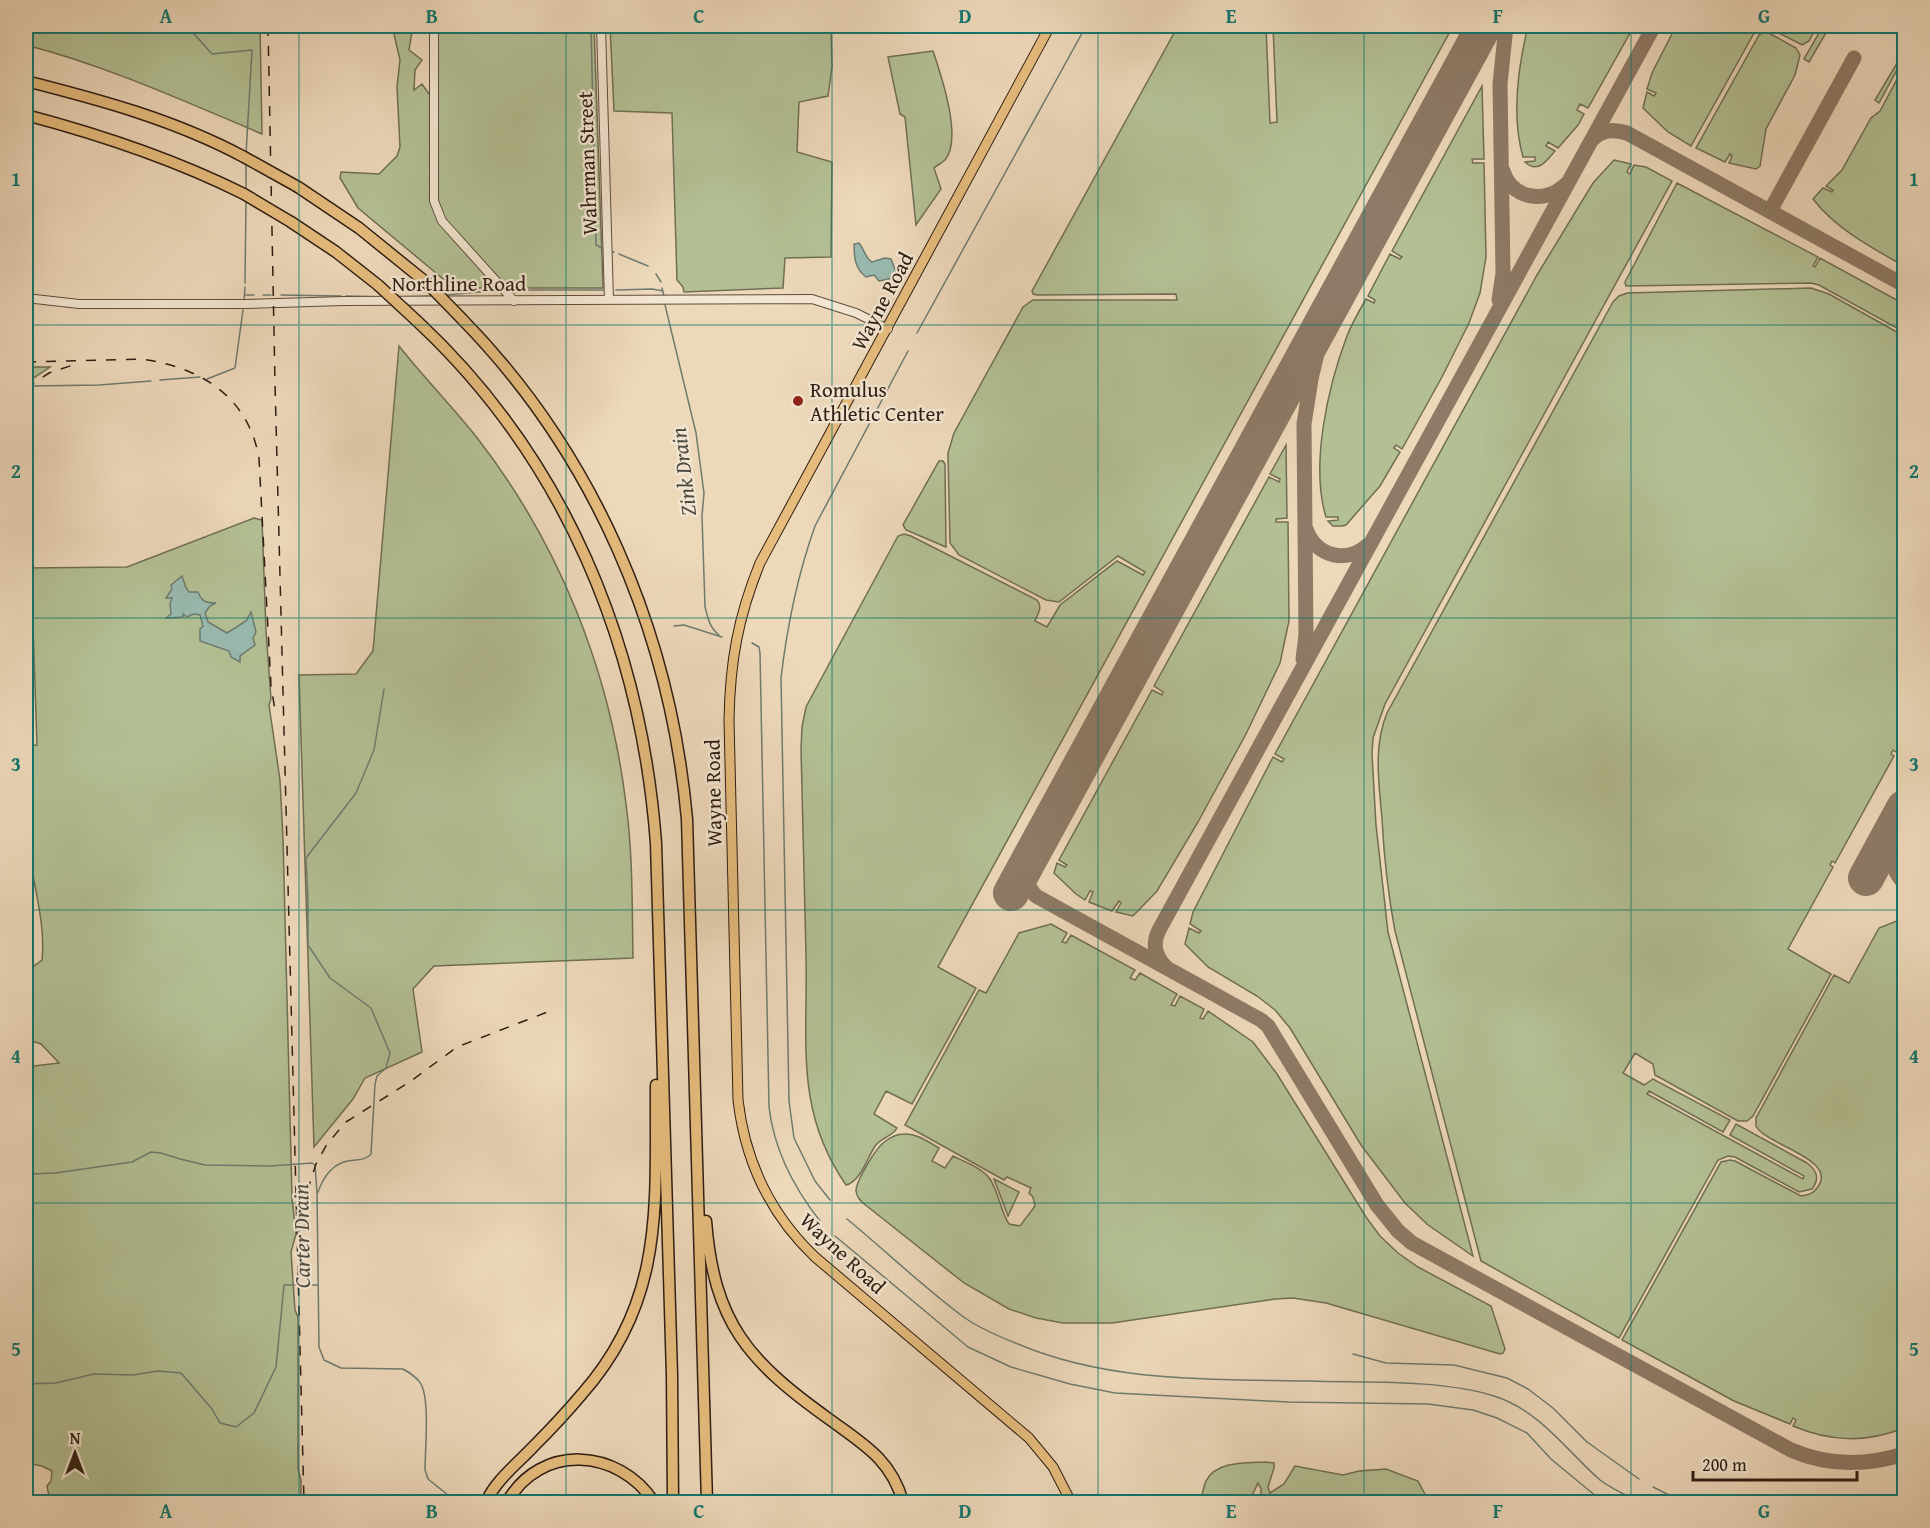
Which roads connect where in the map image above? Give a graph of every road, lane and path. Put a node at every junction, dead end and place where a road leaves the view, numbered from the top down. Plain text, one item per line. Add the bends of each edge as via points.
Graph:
1 (434, 26) edge
2 (600, 26) edge
3 (1050, 26) edge
4 (26, 81) edge
5 (26, 115) edge
6 (26, 298) edge
7 (609, 300) junction
8 (514, 301) junction
9 (888, 329) junction
10 (693, 982) junction
11 (660, 986) junction
12 (486, 1503) edge
13 (507, 1503) edge
14 (654, 1503) edge
15 (673, 1503) edge
16 (707, 1503) edge
17 (903, 1503) edge
18 (1071, 1503) edge

1 - 8 street via 434,201 442,221
2 - 7 street, Wahrman Street
3 - 9 main road, Wayne Road
4 - 10 highway, bridge via 154,118 211,141 298,187 359,228 427,283 518,383 564,448 611,533 642,608 666,686 684,784
5 - 11 highway, bridge via 148,151 244,194 291,222 378,285 444,346 496,408 572,530 611,619 634,698 650,783 656,843
6 - 8 street, Northline Road via 79,304
7 - 8 street, Northline Road
7 - 9 street, Northline Road via 812,299 842,307
9 - 18 main road, Wayne Road via 760,563 737,633 729,720 742,1126 761,1184 791,1232 815,1257 1016,1425 1053,1467
10 - 16 highway
10 - 17 highway via 709,1253 724,1307 737,1333 764,1368 879,1457 896,1482
11 - 12 highway via 655,1211 643,1285 619,1344 601,1372 555,1426 494,1487
11 - 15 highway
13 - 14 highway via 527,1478 545,1466 567,1460 614,1466 644,1488

